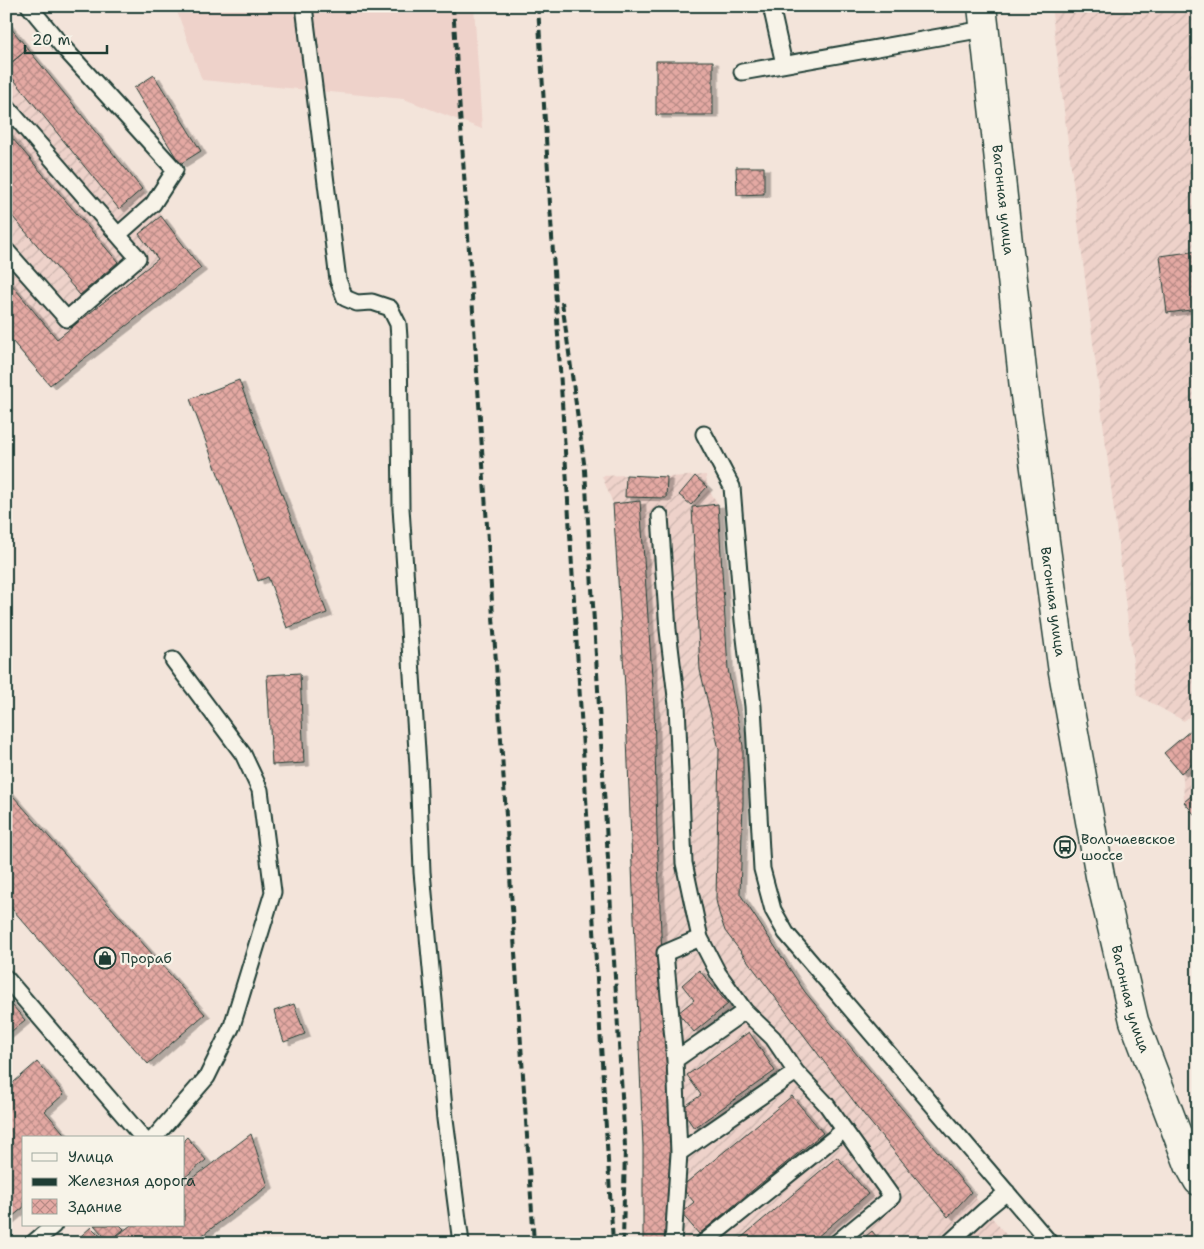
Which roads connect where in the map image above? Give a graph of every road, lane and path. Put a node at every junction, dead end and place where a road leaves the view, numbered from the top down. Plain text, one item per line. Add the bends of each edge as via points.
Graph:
1 (29, 6) edge
2 (304, 6) edge
3 (771, 6) edge
4 (983, 17) edge
5 (784, 64) junction
6 (742, 72) dead end
7 (6, 106) edge
8 (118, 235) junction
9 (6, 250) edge
10 (704, 434) dead end
11 (660, 516) dead end
12 (173, 660) dead end
13 (700, 938) junction
14 (6, 978) edge
15 (745, 1012) junction
16 (675, 1060) junction
17 (796, 1072) junction
18 (844, 1130) junction
19 (141, 1136) edge
20 (156, 1136) edge
21 (679, 1153) junction
22 (1195, 1169) edge
23 (1007, 1192) junction
24 (53, 1226) edge
25 (33, 1243) edge
26 (461, 1243) edge
27 (673, 1243) edge
28 (703, 1243) edge
29 (836, 1243) edge
30 (949, 1243) edge
31 (1050, 1243) edge

1 - 8 lane via 62,47 175,170 153,204
2 - 26 lane via 338,280 345,298 390,308 398,324 401,508 422,872 445,1119
3 - 5 lane
4 - 5 lane
4 - 22 street, Вагонная улица via 1024,388 1063,672 1100,876 1134,1022
5 - 6 lane
7 - 8 lane
8 - 9 lane via 138,258 67,319
10 - 23 lane via 732,487 753,706 762,869 773,910 786,933
11 - 13 lane via 668,630 678,705 684,863
12 - 20 lane via 242,754 260,790 273,892 232,1026 207,1078
13 - 15 lane via 718,974
13 - 16 lane via 665,953
14 - 19 lane
15 - 16 lane
15 - 17 lane via 773,1038
16 - 21 lane
17 - 18 lane via 826,1104
17 - 21 lane
18 - 28 lane
18 - 29 lane via 892,1197
21 - 27 lane
23 - 30 lane
23 - 31 lane
24 - 25 lane

